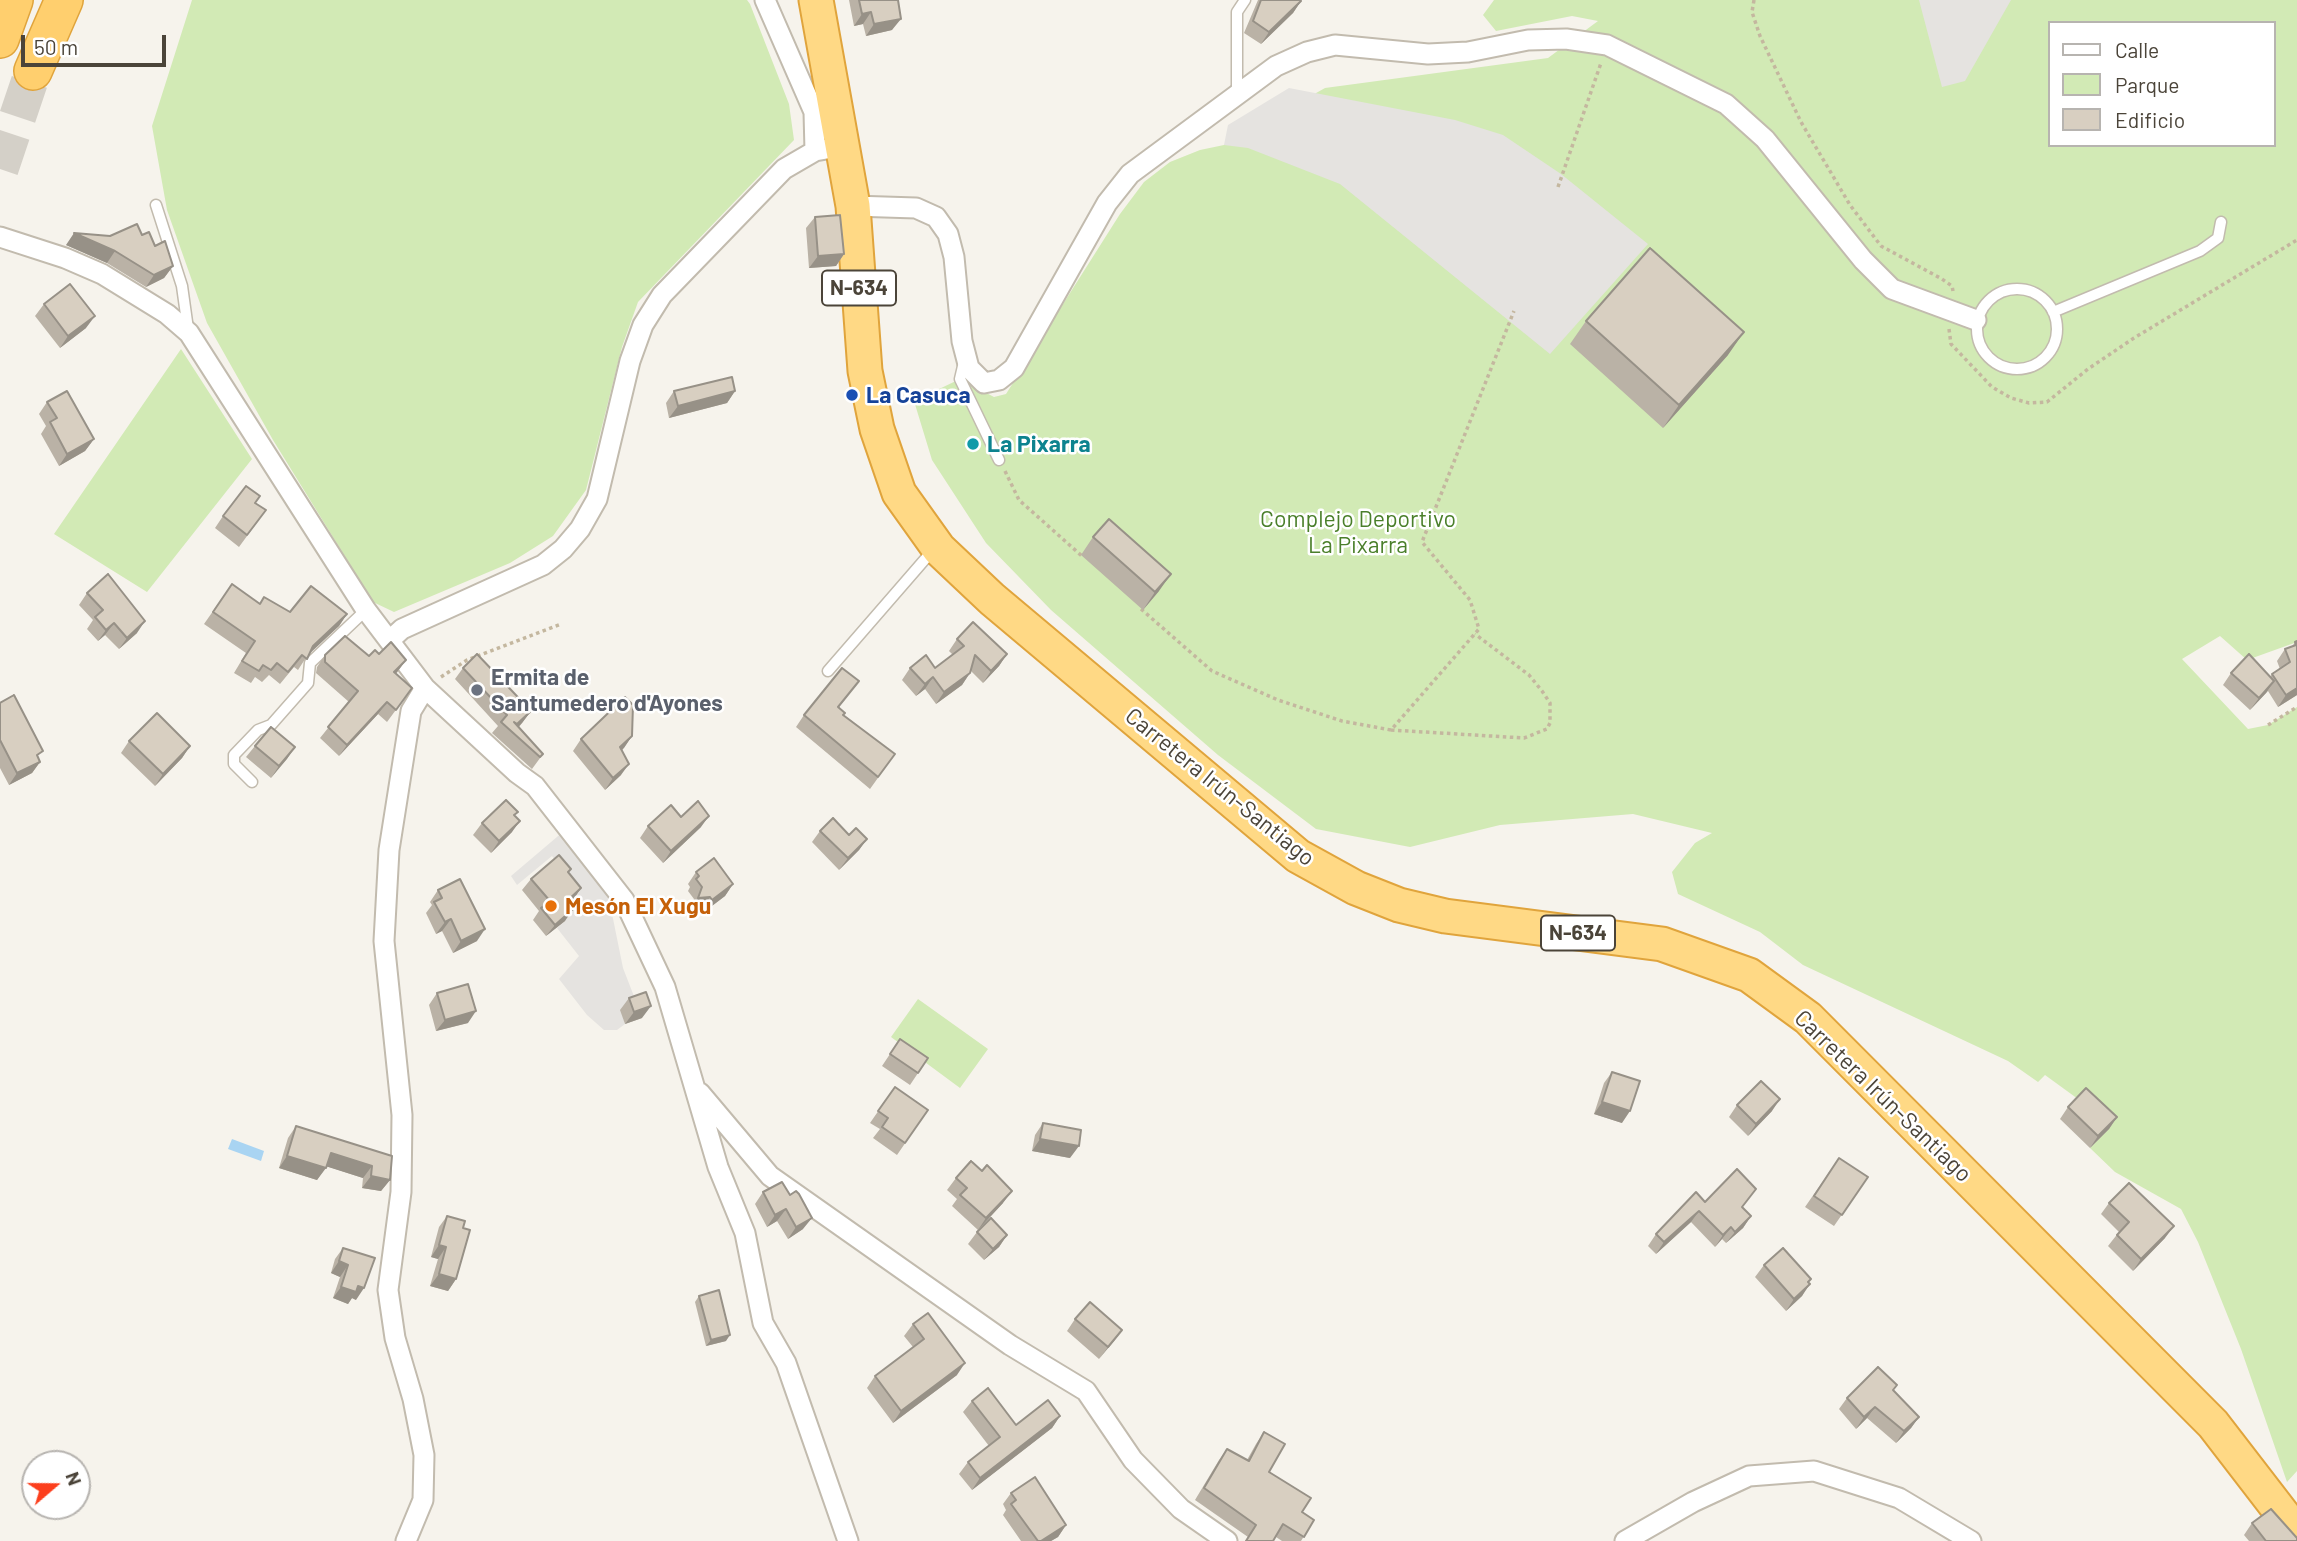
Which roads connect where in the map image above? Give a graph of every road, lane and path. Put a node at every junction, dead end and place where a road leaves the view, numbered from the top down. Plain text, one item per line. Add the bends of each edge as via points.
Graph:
1 (14, 0) edge
2 (64, 0) edge
3 (765, 0) edge
4 (816, 0) edge
5 (1245, 0) edge
6 (1754, 0) edge
7 (0, 38) edge
8 (1607, 45) junction
9 (33, 71) tunnel mouth
10 (1237, 95) junction
11 (830, 148) junction
12 (1558, 187) dead end
13 (156, 205) dead end
14 (853, 206) junction
15 (2221, 222) dead end
16 (0, 237) edge
17 (2297, 240) edge
18 (1514, 311) dead end
19 (2053, 312) junction
20 (1951, 313) junction
21 (1976, 320) junction
22 (189, 332) junction
23 (965, 355) junction
24 (999, 460) joint
25 (937, 546) junction
26 (1091, 564) dead end
27 (1132, 601) dead end
28 (366, 610) junction
29 (561, 624) dead end
30 (1475, 634) junction
31 (390, 640) junction
32 (828, 671) dead end
33 (425, 688) junction
34 (2297, 707) edge
35 (2268, 725) dead end
36 (1391, 730) junction
37 (252, 782) dead end
38 (694, 1087) junction
39 (2297, 1533) edge
40 (406, 1541) edge
41 (848, 1541) edge
42 (1227, 1541) edge
43 (1625, 1541) edge
44 (1971, 1541) edge

1 - 7 highway
2 - 9 highway
3 - 11 street
4 - 11 highway, Carretera Irún-Santiago / N-634
5 - 10 lane via 1237,12
6 - 20 path via 1752,12 1760,36 1801,122 1850,205 1881,246 1952,286
8 - 10 street via 1528,40 1468,52 1428,54 1335,45 1276,66
8 - 12 path
8 - 20 street via 1726,104 1765,139 1892,289
10 - 23 street via 1130,174 1107,203 1014,368 999,380 984,383 969,368
11 - 14 highway, Carretera Irún-Santiago / N-634
11 - 31 street via 784,169 670,287 649,316 630,361 597,499 580,529 543,565 402,629
13 - 22 lane via 183,286
14 - 23 street via 916,208 936,217 948,234 954,257
14 - 25 highway, Carretera Irún-Santiago / N-634 via 865,371 877,429 900,493
15 - 19 lane via 2218,238 2200,251
16 - 22 street via 102,274
17 - 20 path via 2134,338 2047,402 2020,401 1992,387 1951,344
18 - 30 path via 1422,542 1470,600 1479,629
19 - 21 lane via 2039,293 2010,288 1990,297
19 - 21 lane via 2058,319 2053,351 2029,370 2005,370 1982,352
20 - 21 street
22 - 28 street
23 - 24 lane via 960,379
24 - 26 path via 1019,500
25 - 32 lane
25 - 39 highway, Carretera Irún-Santiago / N-634 via 992,599 1298,856 1356,888 1445,916 1662,944 1749,975 1808,1018 2204,1415
27 - 36 path via 1212,671 1278,700 1342,721
28 - 31 street
28 - 37 lane via 310,663 308,683 271,725 258,730 234,755 234,764
29 - 33 path via 467,660
30 - 36 path
30 - 36 path via 1529,675 1542,691 1550,704 1547,729 1524,738
31 - 33 street
33 - 38 street via 535,786 624,900 664,987
33 - 40 street via 411,711 389,850 384,941 402,1115 401,1192 387,1290 424,1455 423,1500
34 - 35 path
38 - 41 street via 718,1167 745,1233 763,1323 786,1363
38 - 42 street via 769,1176 1010,1345 1086,1391 1133,1460 1181,1509
43 - 44 street via 1749,1476 1814,1471 1899,1498

